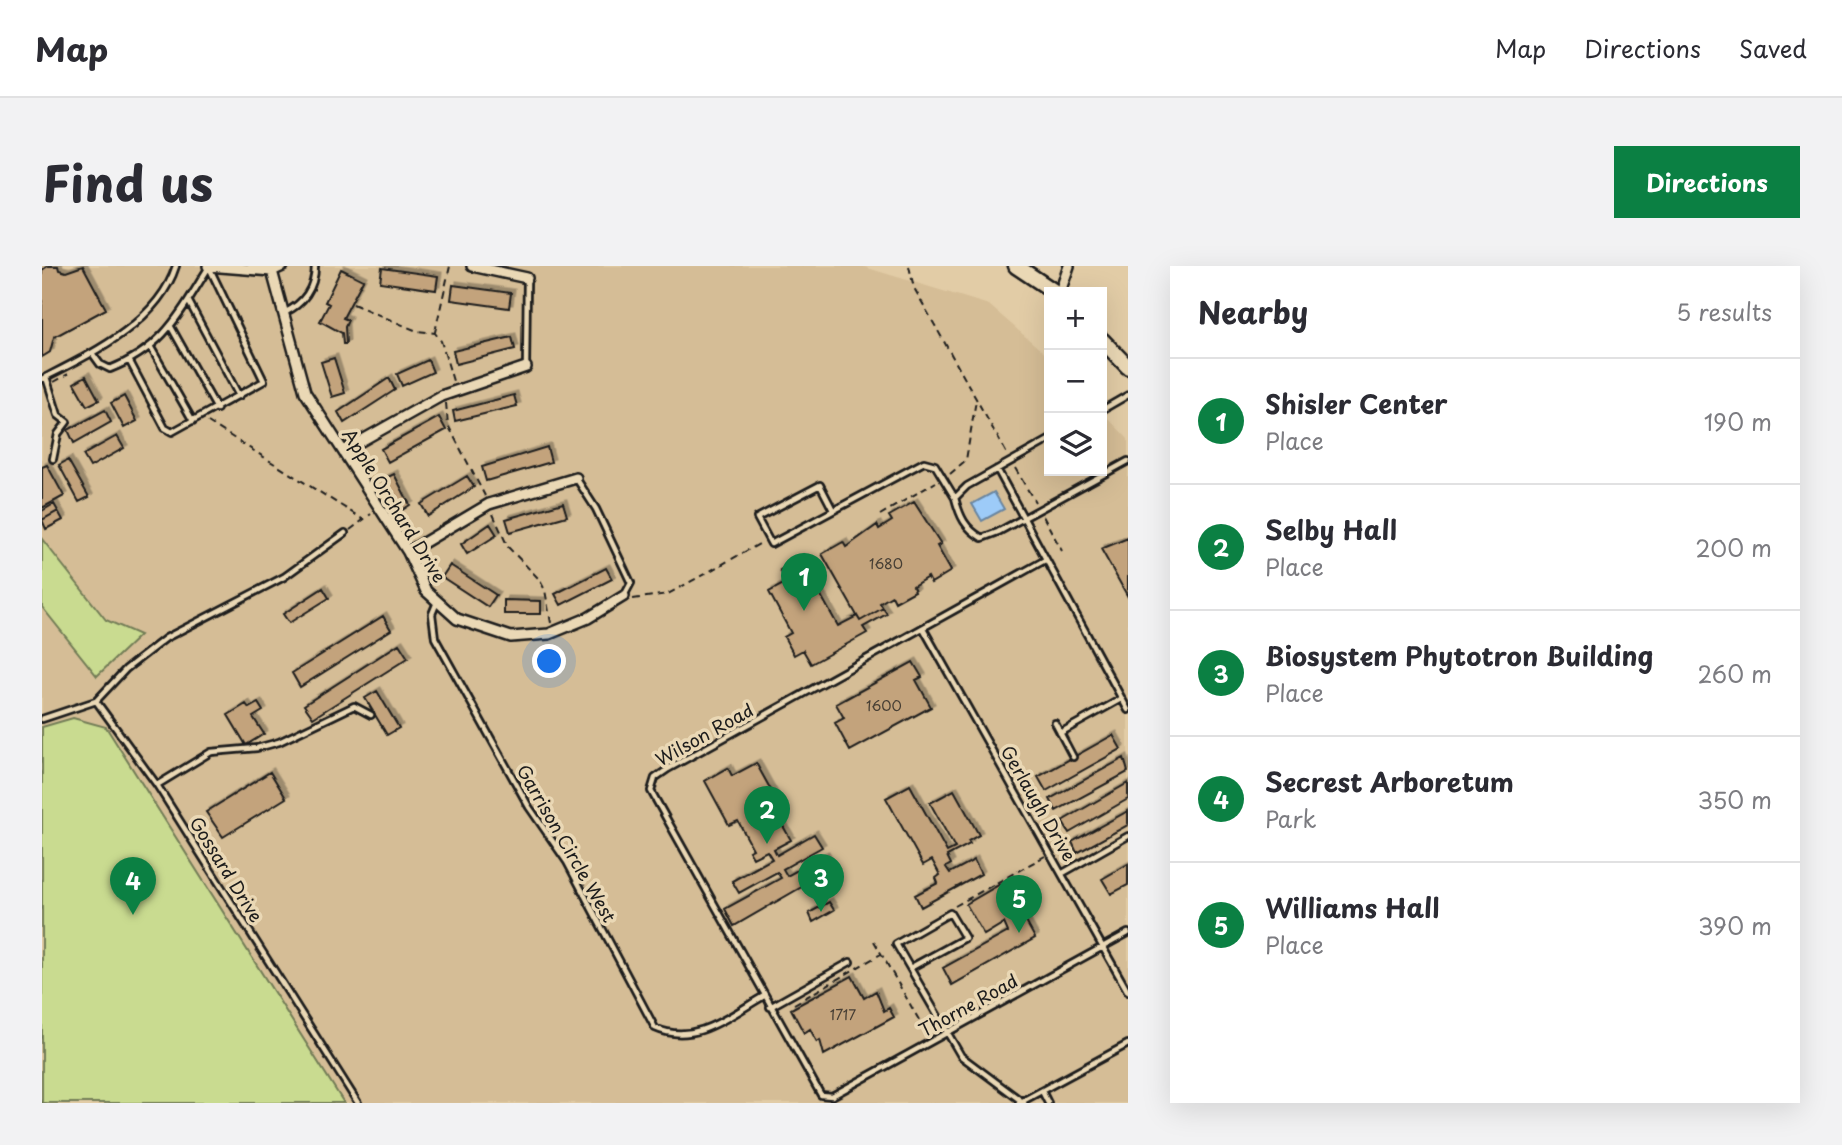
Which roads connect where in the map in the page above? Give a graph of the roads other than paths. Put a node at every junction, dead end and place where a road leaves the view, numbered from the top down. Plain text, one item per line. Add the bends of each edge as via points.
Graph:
1 (176, 266) edge
2 (208, 266) edge
3 (283, 266) edge
4 (315, 266) edge
5 (472, 266) edge
6 (1016, 266) edge
7 (1033, 266) edge
8 (1069, 266) edge
9 (272, 271) junction
10 (527, 278) joint
11 (1049, 287) edge
12 (1052, 287) edge
13 (1059, 287) edge
14 (189, 302) junction
15 (284, 313) junction
16 (171, 327) junction
17 (1107, 345) edge
18 (150, 346) junction
19 (92, 353) junction
20 (129, 360) junction
21 (526, 367) joint
22 (1128, 368) edge
23 (44, 378) edge
24 (1128, 395) edge
25 (239, 396) junction
26 (1107, 407) edge
27 (217, 409) junction
28 (193, 421) junction
29 (1044, 443) edge
30 (345, 450) junction
31 (53, 459) dead end
32 (1128, 461) edge
33 (997, 470) junction
34 (576, 478) joint
35 (955, 498) junction
36 (834, 510) junction
37 (1023, 520) junction
38 (345, 533) road end
39 (408, 552) junction
40 (1045, 560) junction
41 (624, 596) joint
42 (437, 601) junction
43 (923, 628) junction
44 (1121, 699) junction
45 (96, 701) junction
46 (1128, 710) edge
47 (371, 715) dead end
48 (42, 719) edge
49 (1055, 723) dead end
50 (1060, 733) junction
51 (1073, 757) dead end
52 (157, 785) junction
53 (1128, 836) edge
54 (1063, 873) junction
55 (1128, 933) edge
56 (1104, 947) junction
57 (850, 962) dead end
58 (910, 968) junction
59 (1128, 992) edge
60 (764, 996) junction
61 (770, 1007) junction
62 (946, 1033) junction
63 (1128, 1044) edge
64 (1042, 1091) junction
65 (821, 1095) joint
66 (1022, 1102) edge
67 (358, 1103) edge
68 (1048, 1103) edge

1 - 19 lane via 146,314
2 - 9 street
2 - 14 lane
2 - 25 lane via 264,376 260,385
3 - 9 street
4 - 15 lane via 307,294
5 - 10 street
6 - 11 main road
7 - 12 main road
8 - 13 street
9 - 15 street, Apple Orchard Drive
10 - 21 lane
14 - 16 lane
14 - 25 lane
15 - 30 street, Apple Orchard Drive via 305,392
16 - 18 lane
16 - 27 lane
17 - 22 main road
18 - 20 lane
18 - 28 lane
19 - 20 lane via 110,369
19 - 23 lane
20 - 28 lane via 165,428 172,432
21 - 30 street via 446,394
23 - 31 lane via 58,415 67,422 58,434
24 - 26 lane
25 - 27 lane
27 - 28 lane
29 - 33 lane
30 - 39 street, Apple Orchard Drive
32 - 37 lane
33 - 35 lane
33 - 37 lane
34 - 39 street via 489,504
34 - 41 lane via 631,583
35 - 36 lane via 935,465 924,462
35 - 37 lane via 968,530 982,538
36 - 36 lane via 820,485 757,518 771,544
37 - 40 lane
38 - 45 lane via 284,577 166,638 126,669
39 - 42 street, Apple Orchard Drive via 426,591
40 - 43 lane, Wilson Road
40 - 44 lane
41 - 42 street, Apple Orchard Drive via 549,635 511,637 457,619
42 - 60 lane, Garrison Circle West via 432,614 435,638 528,807 566,862 655,1028 672,1036 690,1035
43 - 54 lane, Gerlaugh Drive
43 - 60 lane, Wilson Road via 655,778 651,791
44 - 46 lane
44 - 50 lane
45 - 48 lane
45 - 52 lane, Gossard Drive
47 - 52 lane via 354,706 279,742 211,752
49 - 50 lane
50 - 51 lane
52 - 67 lane, Gossard Drive
53 - 54 lane
54 - 56 lane, Gerlaugh Drive
55 - 56 lane, Thorne Road
56 - 59 lane, Gerlaugh Drive
56 - 62 lane, Thorne Road
57 - 61 lane
58 - 58 lane via 965,938 950,913 896,944
58 - 62 lane
60 - 61 lane, Wilson Road
61 - 65 lane, Wilson Road
62 - 65 lane, Thorne Road via 832,1096
62 - 66 lane via 961,1056
63 - 64 lane
64 - 66 lane
64 - 68 lane

